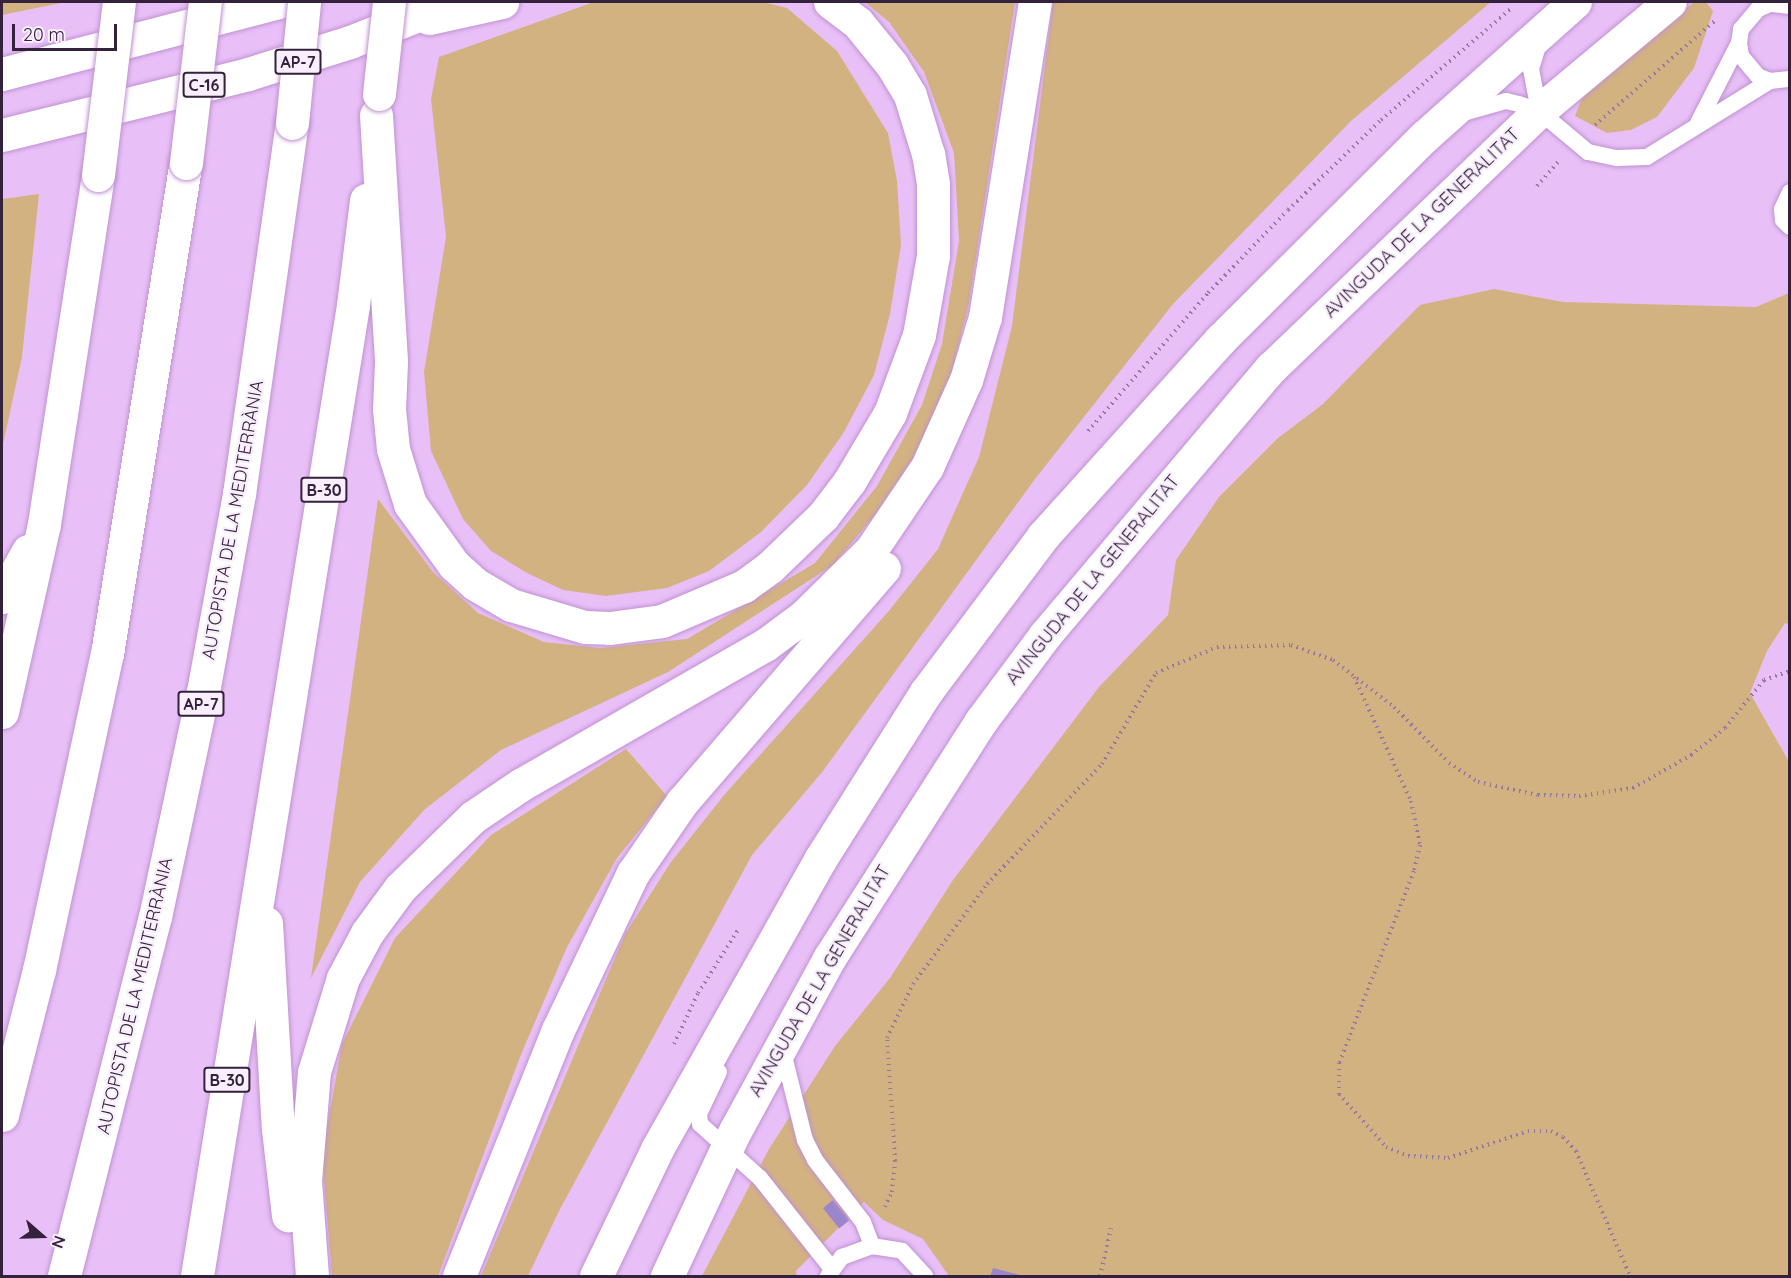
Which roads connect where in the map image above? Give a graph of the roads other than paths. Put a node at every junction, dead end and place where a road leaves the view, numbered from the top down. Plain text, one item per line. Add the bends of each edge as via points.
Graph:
1 (119, 2) edge
2 (205, 2) edge
3 (278, 2) edge
4 (304, 2) edge
5 (451, 2) edge
6 (502, 2) edge
7 (830, 2) edge
8 (1035, 2) edge
9 (1575, 2) edge
10 (1670, 2) edge
11 (1790, 6) edge
12 (396, 12) edge
13 (1545, 28) junction
14 (1739, 43) junction
15 (2, 74) edge
16 (1790, 79) edge
17 (1770, 81) junction
18 (378, 104) junction
19 (1539, 111) junction
20 (1439, 124) junction
21 (1697, 124) junction
22 (2, 135) edge
23 (1790, 192) edge
24 (1790, 227) edge
25 (985, 317) junction
26 (44, 524) junction
27 (2, 597) edge
28 (2, 712) edge
29 (821, 858) junction
30 (262, 885) junction
31 (781, 1043) junction
32 (2, 1115) edge
33 (727, 1147) junction
34 (872, 1245) junction
35 (830, 1273) edge
36 (64, 1276) edge
37 (197, 1276) edge
38 (295, 1276) edge
39 (312, 1276) edge
40 (459, 1276) edge
41 (596, 1276) edge
42 (667, 1276) edge
43 (925, 1276) edge

1 - 26 main road, bridge via 98,175
2 - 32 main road, bridge via 186,163 107,654 39,970
3 - 15 main road
4 - 36 main road, AUTOPISTA DE LA MEDITERRÀNIA / AP-7, bridge via 292,123 241,483 203,692 155,917
5 - 12 main road, C-16
6 - 12 main road
7 - 18 main road via 858,23 892,65 910,95 928,154 934,202 933,256 919,335 890,413 849,482 823,516 770,567 744,585 662,621 585,627 511,605 475,584 454,565 410,504 399,475 389,409 391,362
8 - 25 main road
9 - 13 main road
10 - 19 main road, AVINGUDA DE LA GENERALITAT
11 - 14 lane via 1770,4 1758,9 1741,29
12 - 18 main road, B-30, bridge
12 - 22 main road, C-16 via 248,74
13 - 19 lane via 1531,69
13 - 20 main road
14 - 17 lane via 1748,68
14 - 21 lane
16 - 17 lane
17 - 21 lane
18 - 30 main road, B-30 via 353,305
19 - 20 lane via 1506,101 1485,105
19 - 21 lane via 1588,152 1617,158 1647,157
19 - 31 main road, AVINGUDA DE LA GENERALITAT via 1270,368 1045,635 981,721 919,815
20 - 29 main road via 1220,340 1043,536 926,692
23 - 24 lane via 1782,209
25 - 39 main road via 966,380 927,467 899,514 840,584 765,645 579,750 473,817 400,888 367,933 344,978 314,1072 305,1181
25 - 40 main road via 967,408 953,451 910,534 682,802 633,873 558,1030
26 - 27 main road
26 - 28 main road
29 - 33 lane via 804,918 699,1114 700,1124
29 - 41 main road via 657,1149
30 - 37 main road, B-30
30 - 38 main road via 278,1129
31 - 33 main road, AVINGUDA DE LA GENERALITAT
31 - 34 lane via 805,1140 815,1160 863,1222
33 - 35 lane via 760,1178
33 - 42 main road, AVINGUDA DE LA GENERALITAT
34 - 35 lane via 849,1253
34 - 43 lane via 902,1251

